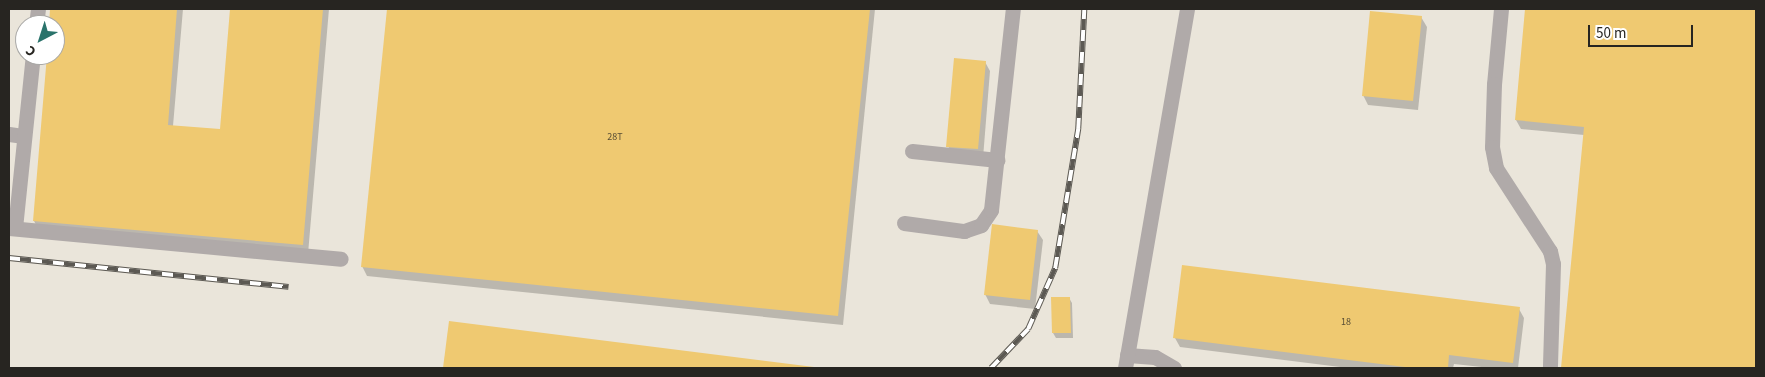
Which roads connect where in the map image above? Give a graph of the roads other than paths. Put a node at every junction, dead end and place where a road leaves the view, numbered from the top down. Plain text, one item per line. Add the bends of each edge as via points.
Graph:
1 (1012, 9) edge
2 (1187, 9) edge
3 (1501, 9) edge
4 (32, 65) edge
5 (9, 134) edge
6 (24, 136) junction
7 (912, 151) dead end
8 (998, 160) junction
9 (904, 223) dead end
10 (12, 228) edge
11 (341, 259) dead end
12 (1126, 362) edge
13 (1174, 368) edge
14 (1550, 368) edge

1 - 8 lane
2 - 12 lane
3 - 14 lane via 1492,147 1496,168 1550,251 1553,264
4 - 6 lane
5 - 6 lane
6 - 10 lane
7 - 8 lane
8 - 9 lane via 991,210 981,225 964,231
10 - 11 lane
12 - 13 lane via 1155,356

